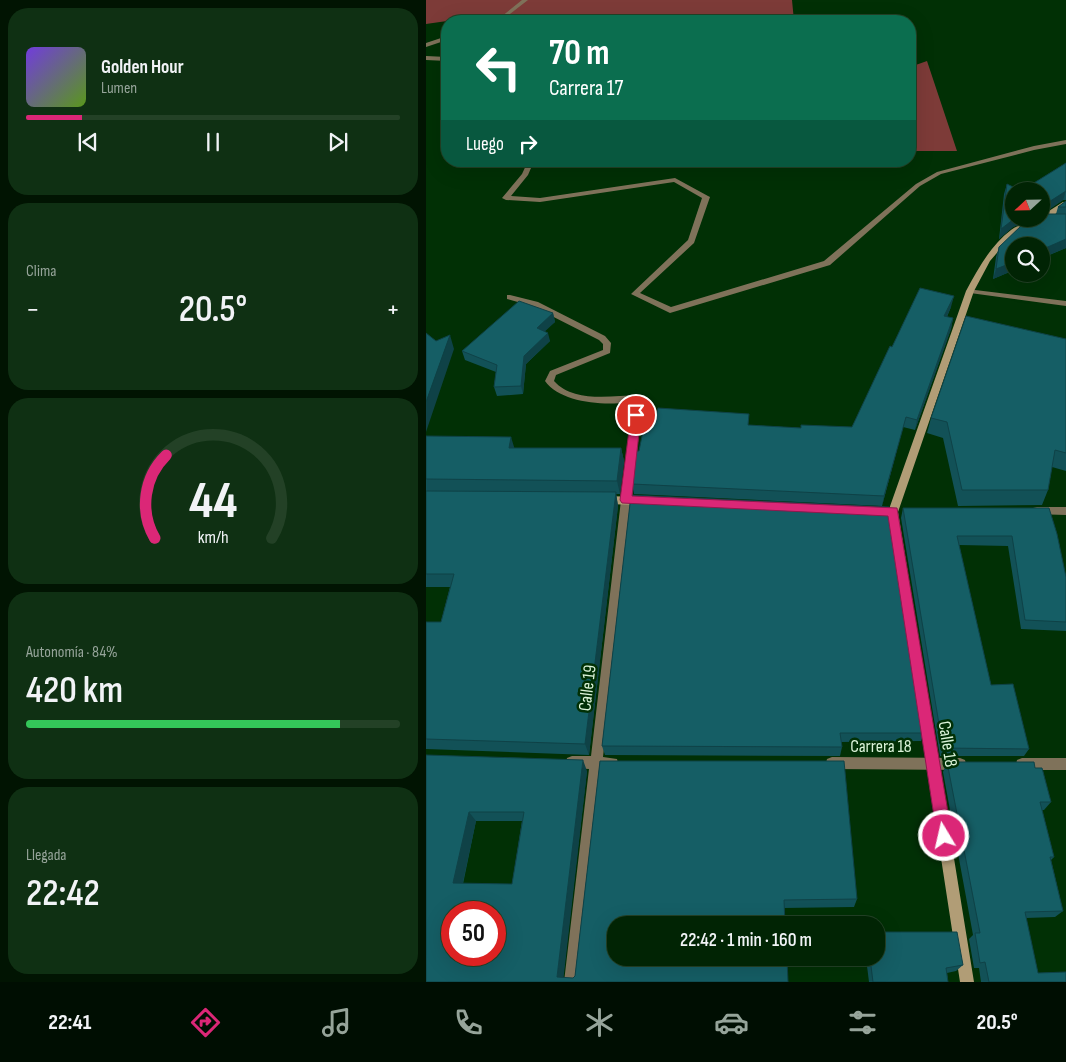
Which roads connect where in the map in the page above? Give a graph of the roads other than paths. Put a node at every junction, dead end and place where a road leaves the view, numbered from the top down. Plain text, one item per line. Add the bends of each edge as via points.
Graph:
1 (525, 0) edge
2 (506, 15) edge
3 (441, 40) edge
4 (426, 45) edge
5 (426, 58) edge
6 (441, 58) edge
7 (1066, 142) edge
8 (528, 167) edge
9 (1066, 204) edge
10 (1050, 214) edge
11 (1050, 220) edge
12 (1057, 220) edge
13 (1023, 228) edge
14 (970, 291) junction
15 (510, 297) dead end
16 (1066, 304) edge
17 (598, 500) edge
18 (626, 500) junction
19 (656, 501) edge
20 (1028, 512) edge
21 (1066, 512) edge
22 (558, 761) edge
23 (596, 763) junction
24 (626, 763) edge
25 (814, 763) edge
26 (933, 764) junction
27 (971, 764) edge
28 (1009, 764) edge
29 (1066, 764) edge
30 (571, 982) edge
31 (967, 982) edge

1 - 2 street
3 - 4 street
5 - 6 street
7 - 8 street via 939,173 918,185 827,263 670,310 635,294 691,241 706,197 674,180 540,200 506,198
9 - 10 main road
11 - 12 street
13 - 14 main road via 999,245
14 - 16 street
14 - 26 main road, Calle 18 via 893,512
15 - 18 street, Calle 19 via 535,304 602,338 607,344 607,351 552,374 548,381 553,388 561,393 596,400 638,398
17 - 18 main road
18 - 19 main road
18 - 23 street, Calle 19
20 - 21 street
22 - 23 street
23 - 24 street
23 - 30 street, Calle 19
25 - 26 street, Carrera 18
26 - 27 street, Carrera 18
26 - 31 main road, Calle 18
28 - 29 street

